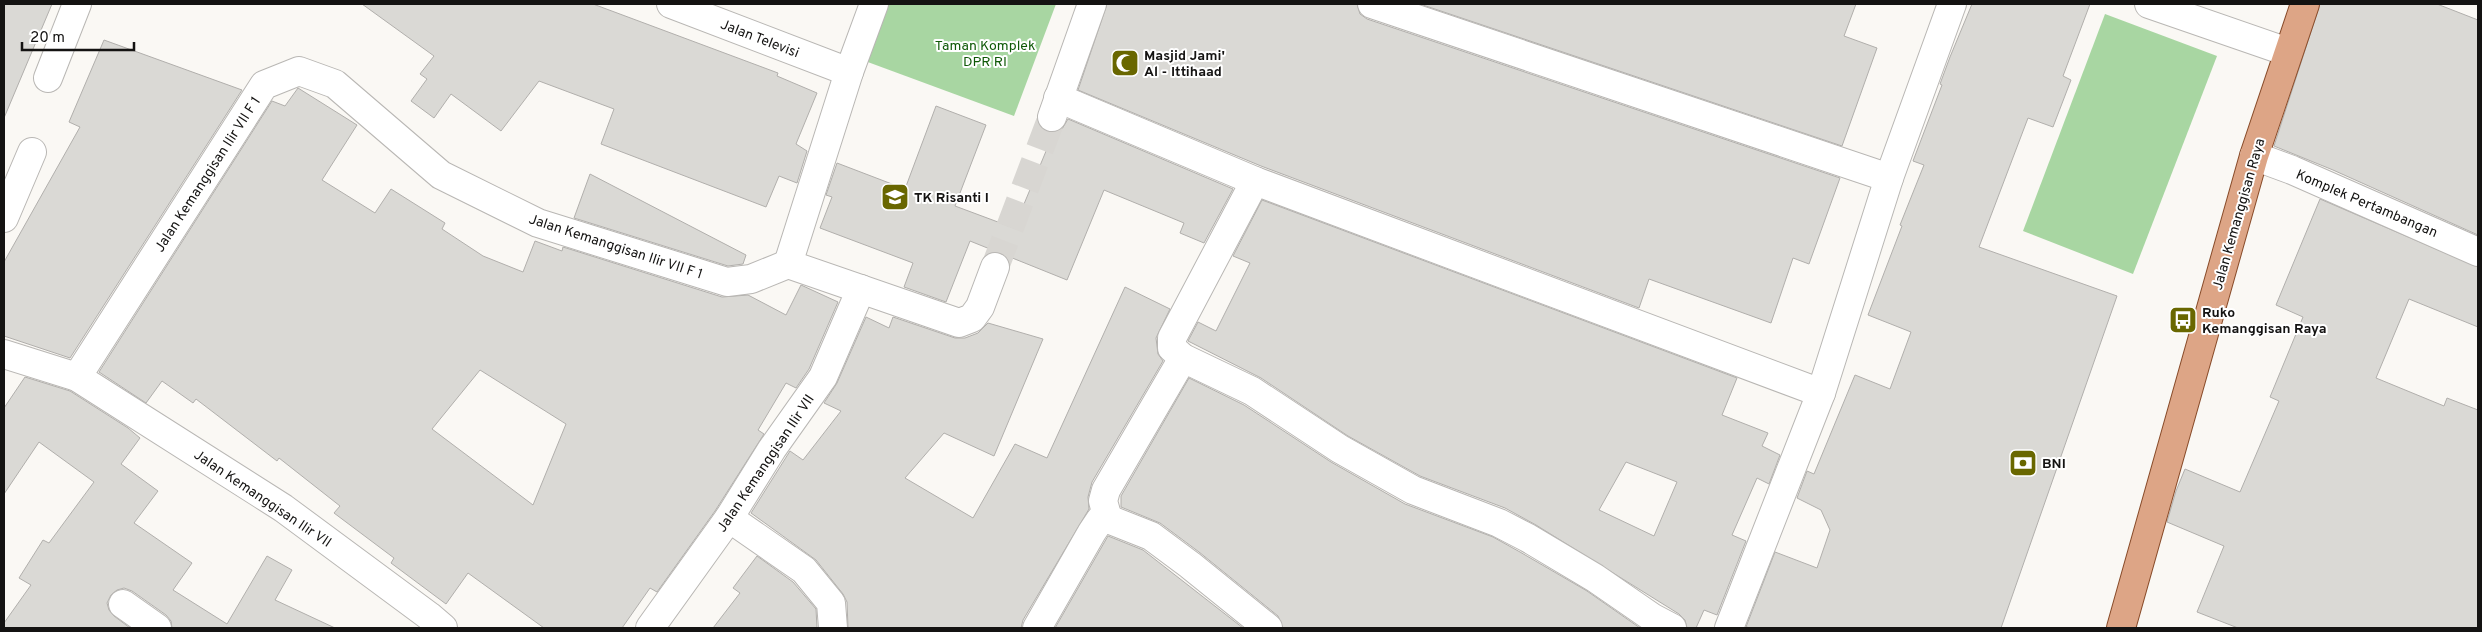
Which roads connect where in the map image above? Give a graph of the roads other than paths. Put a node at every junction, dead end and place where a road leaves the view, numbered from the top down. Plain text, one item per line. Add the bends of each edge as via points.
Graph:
1 (78, 4) edge
2 (671, 4) edge
3 (874, 4) edge
4 (1092, 4) edge
5 (1372, 4) edge
6 (1952, 4) edge
7 (2149, 4) edge
8 (2305, 4) edge
9 (2288, 52) junction
10 (849, 72) junction
11 (48, 78) dead end
12 (32, 152) dead end
13 (2254, 156) junction
14 (1889, 178) junction
15 (1255, 181) junction
16 (4, 218) edge
17 (2478, 252) edge
18 (788, 264) junction
19 (995, 267) tunnel mouth
20 (861, 288) junction
21 (4, 354) edge
22 (1184, 358) junction
23 (77, 377) junction
24 (1821, 393) junction
25 (729, 518) junction
26 (1108, 519) junction
27 (124, 604) dead end
28 (158, 628) edge
29 (443, 628) edge
30 (650, 628) edge
31 (833, 628) edge
32 (1037, 628) edge
33 (1268, 628) edge
34 (1672, 628) edge
35 (1729, 628) edge
36 (2121, 628) edge

1 - 11 street
2 - 10 street, Jalan Televisi
3 - 10 street
4 - 15 street via 1055,108
5 - 14 street
6 - 14 street
7 - 9 street
8 - 9 main road, Jalan Kemanggisan Raya
9 - 13 main road, Jalan Kemanggisan Raya
10 - 18 street
12 - 16 street
13 - 17 street, Komplek Pertambangan
13 - 36 main road, Jalan Kemanggisan Raya
14 - 24 street
15 - 22 street via 1172,338 1172,348
15 - 24 street
18 - 20 street
18 - 23 street, Jalan Kemanggisan Ilir VII F 1 via 751,279 726,282 538,222 441,175 335,84 299,71 264,85
19 - 20 street via 980,307 972,318 959,323
20 - 25 street, Jalan Kemanggisan Ilir VII via 823,378 772,449
21 - 23 street, Jalan Kemanggisan Ilir VII
22 - 26 street via 1106,490 1104,502
22 - 34 street via 1252,391 1340,449 1413,490 1499,523 1528,538
23 - 29 street, Jalan Kemanggisan Ilir VII via 283,508
24 - 35 street
25 - 30 street, Jalan Kemanggisan Ilir VII
25 - 31 street via 804,570 831,602
26 - 32 street via 1100,520 1092,532
26 - 33 street via 1151,536
27 - 28 street

